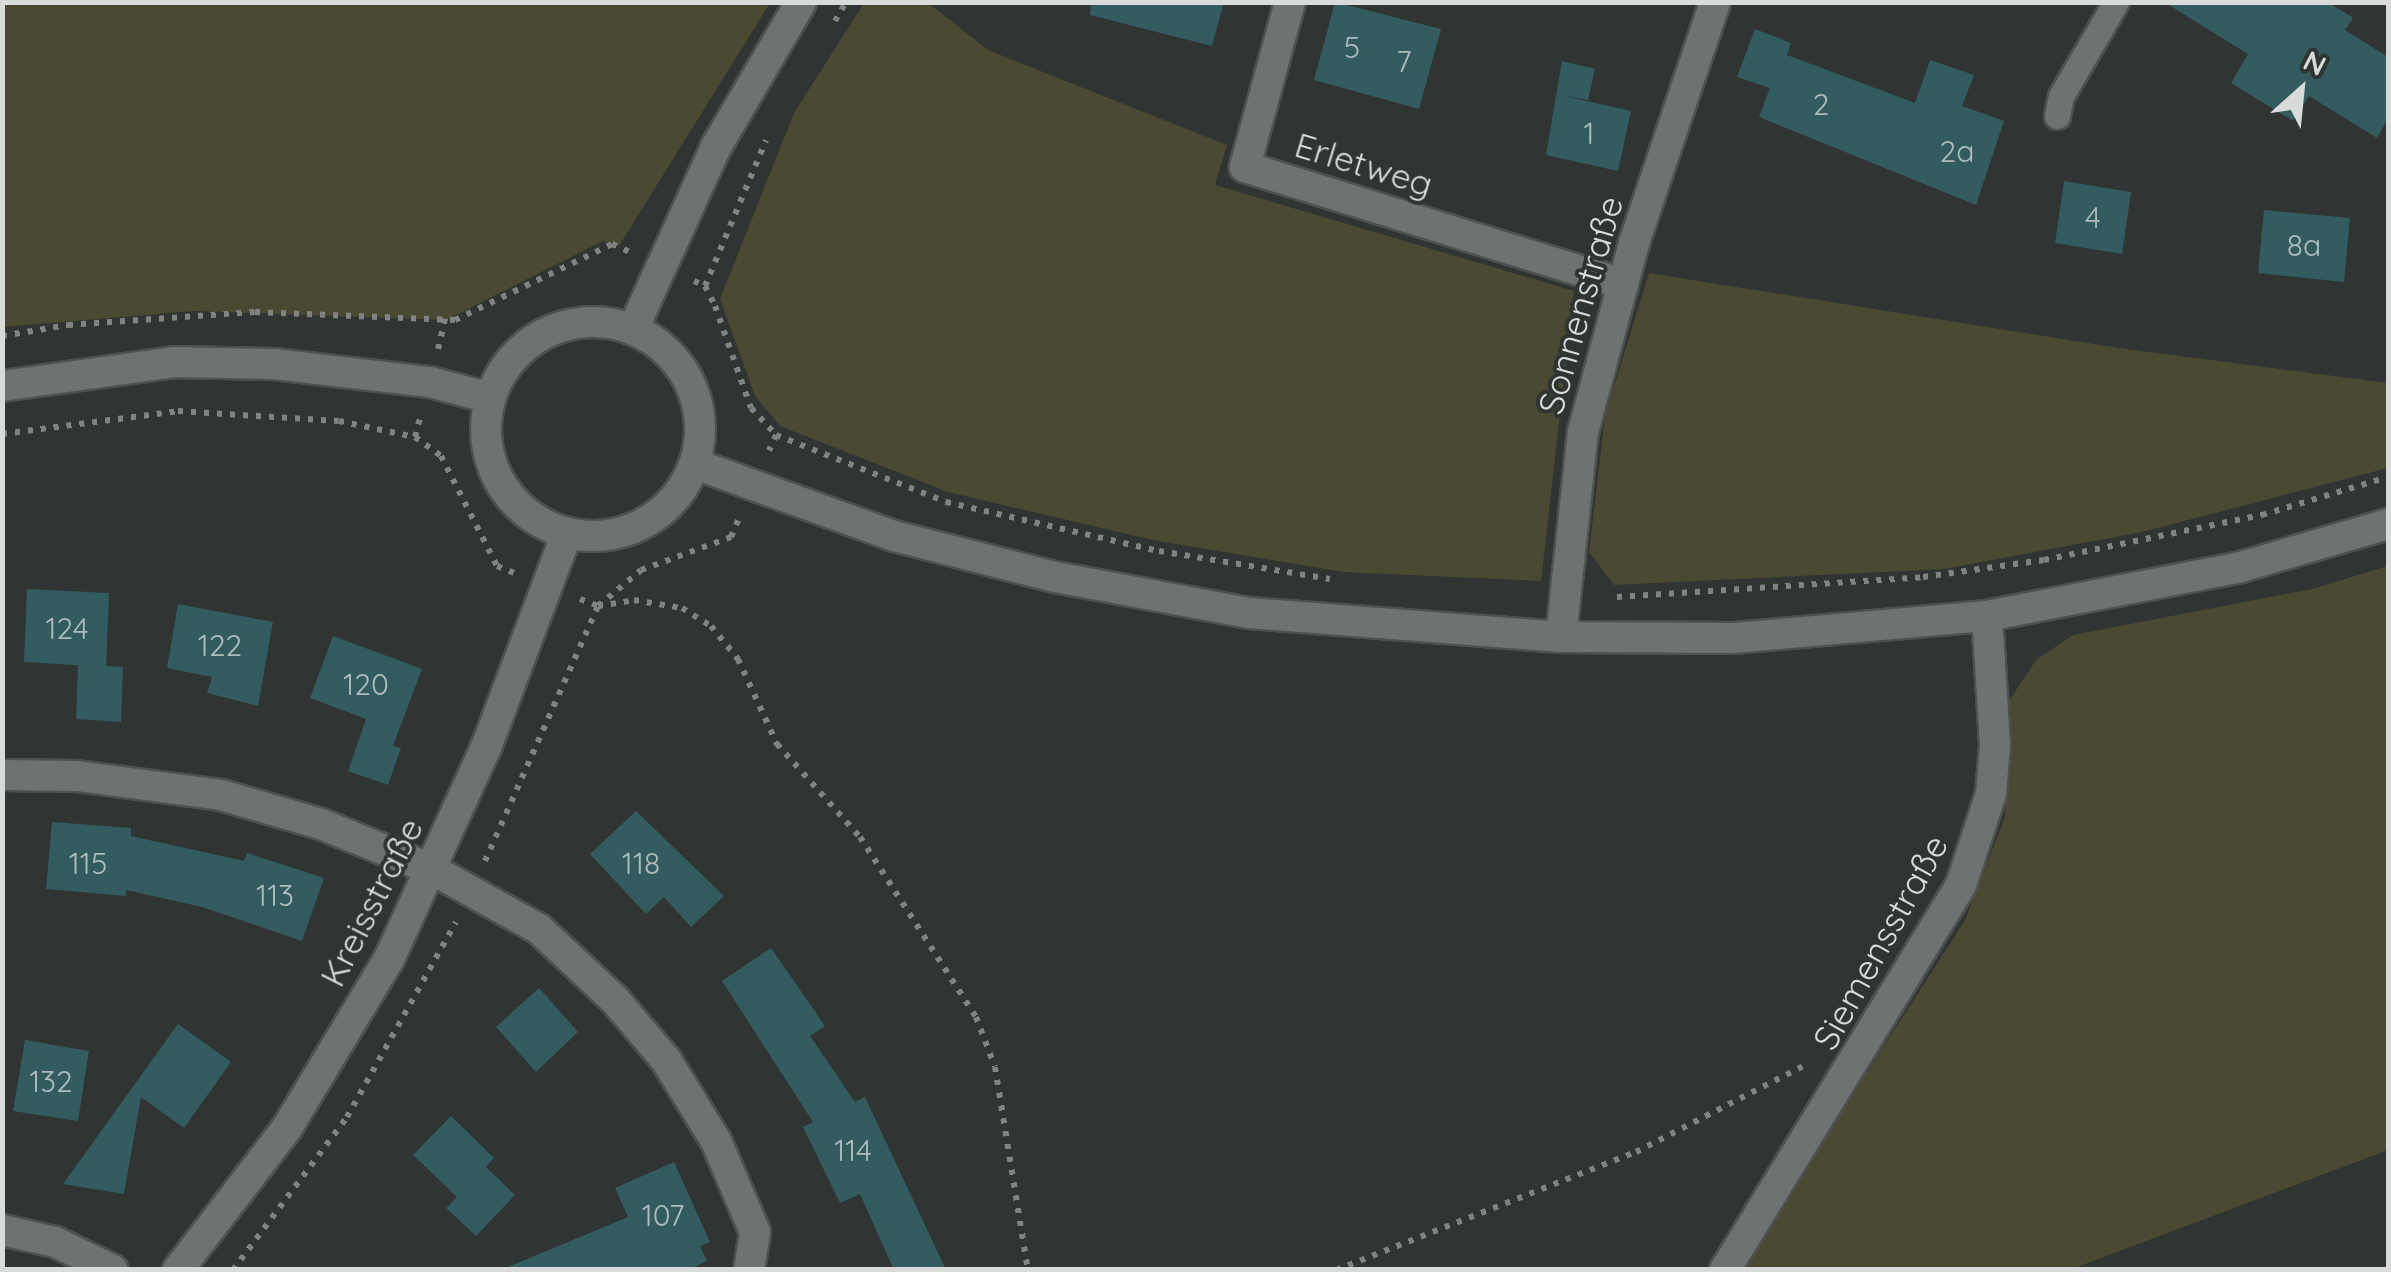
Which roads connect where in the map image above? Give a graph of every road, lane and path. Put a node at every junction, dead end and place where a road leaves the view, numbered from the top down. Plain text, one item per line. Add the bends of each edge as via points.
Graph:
1 (800, 2) edge
2 (846, 2) edge
3 (1290, 2) edge
4 (1714, 2) edge
5 (2116, 2) edge
6 (827, 34) dead end
7 (2057, 116) dead end
8 (770, 131) dead end
9 (660, 265) junction
10 (1622, 284) junction
11 (705, 286) junction
12 (633, 329) junction
13 (2, 336) edge
14 (2, 386) edge
15 (490, 398) junction
16 (2, 434) edge
17 (695, 464) junction
18 (752, 488) junction
19 (2388, 524) edge
20 (568, 533) junction
21 (544, 584) junction
22 (598, 606) junction
23 (1987, 616) junction
24 (1561, 637) junction
25 (2, 775) edge
26 (433, 870) junction
27 (1856, 1065) junction
28 (2, 1230) edge
29 (113, 1270) edge
30 (178, 1270) edge
31 (749, 1270) edge
32 (1028, 1270) edge
33 (1336, 1270) edge
34 (1725, 1270) edge

1 - 9 street via 716,147
2 - 6 path
3 - 10 street, Erletweg via 1246,167
4 - 10 street, Sonnenstraße
5 - 7 lane via 2061,96
8 - 11 path
9 - 11 path
9 - 12 street
9 - 13 path via 612,244 454,320 255,312
10 - 24 street, Sonnenstraße via 1583,432
11 - 18 path via 751,408 776,435
12 - 15 street via 604,322 546,332 512,360
12 - 17 street via 683,370 700,432
14 - 15 street via 174,362 274,364 430,382
15 - 20 street via 486,432 493,466 510,496 536,520
16 - 21 path via 178,411 319,419 415,437 440,456 497,566
17 - 18 street
17 - 20 street via 680,492 630,530
18 - 22 path via 730,537 640,570
18 - 24 street via 978,559 1166,599 1372,626
19 - 23 street via 2240,567
20 - 21 street, Kreisstraße
21 - 22 path
21 - 26 street, Kreisstraße via 488,745
22 - 32 path via 634,600 682,608 711,626 738,659 777,744 860,837 950,967 994,1067
23 - 24 street via 1734,638
23 - 27 street, Siemensstraße via 1995,745 1978,841 1961,885
25 - 26 street via 76,776 221,795 321,824
26 - 30 street, Kreisstraße via 324,1071
26 - 31 street via 539,929 616,1000 666,1060 716,1141 755,1232
27 - 33 path via 1839,1054 1802,1065 1636,1152
27 - 34 street, Siemensstraße
28 - 29 street via 54,1242

